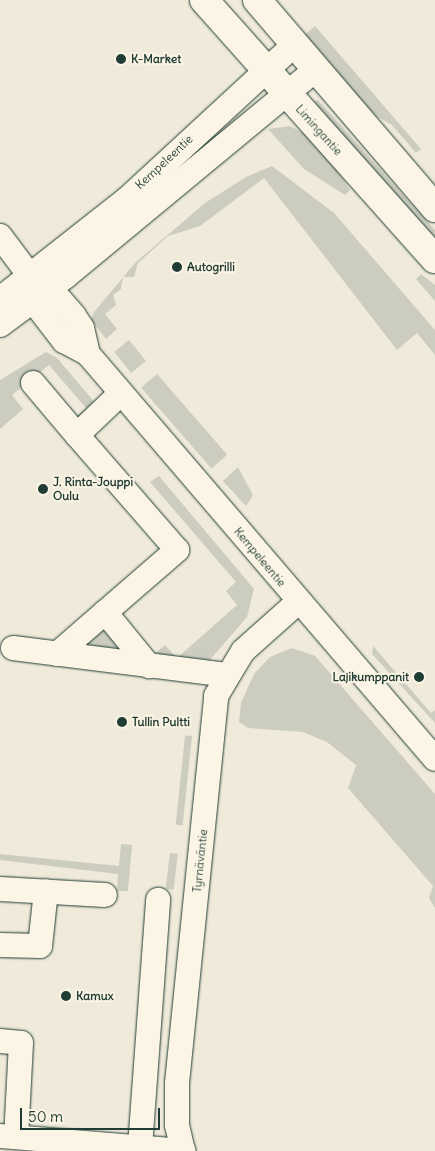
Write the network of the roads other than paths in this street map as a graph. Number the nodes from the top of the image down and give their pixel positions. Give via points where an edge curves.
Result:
1 (204, 0) edge
2 (257, 0) edge
3 (295, 44) junction
4 (316, 69) junction
5 (266, 70) junction
6 (287, 94) junction
7 (435, 208) edge
8 (0, 236) edge
9 (435, 259) edge
10 (30, 276) junction
11 (42, 295) junction
12 (0, 299) edge
13 (0, 324) edge
14 (33, 383) dead end
15 (119, 395) junction
16 (77, 435) junction
17 (298, 602) junction
18 (105, 612) junction
19 (13, 648) dead end
20 (57, 654) junction
21 (149, 666) junction
22 (226, 675) junction
23 (435, 759) edge
24 (0, 889) edge
25 (46, 891) junction
26 (105, 895) dead end
27 (158, 900) dead end
28 (0, 944) edge
29 (0, 1041) edge
30 (9, 1091) edge
31 (8, 1137) edge
32 (140, 1147) junction
33 (183, 1151) edge

1 - 5 main road, Limingantie
2 - 3 main road
3 - 4 main road
3 - 5 street, Kempeleentie
4 - 6 street, Kempeleentie
4 - 7 main road
5 - 6 main road, Limingantie
5 - 10 street, Kempeleentie via 126,200
6 - 9 main road, Limingantie
6 - 11 street, Kempeleentie
8 - 10 street
10 - 11 street, Kempeleentie
10 - 12 street
11 - 13 street
11 - 15 street, Kempeleentie via 64,341 88,354
14 - 16 street
15 - 16 street
15 - 17 street, Kempeleentie
16 - 18 street via 177,550
17 - 22 street, Tyrnäväntie via 243,651
17 - 23 street, Kempeleentie
18 - 20 street
18 - 21 street
19 - 20 street
20 - 21 street
21 - 22 street
22 - 33 street, Tyrnäväntie via 216,696 177,1083 177,1125
24 - 25 street
25 - 26 street
25 - 28 street via 40,946
27 - 32 street
29 - 30 street via 21,1043
30 - 31 street
31 - 32 street
32 - 33 street

